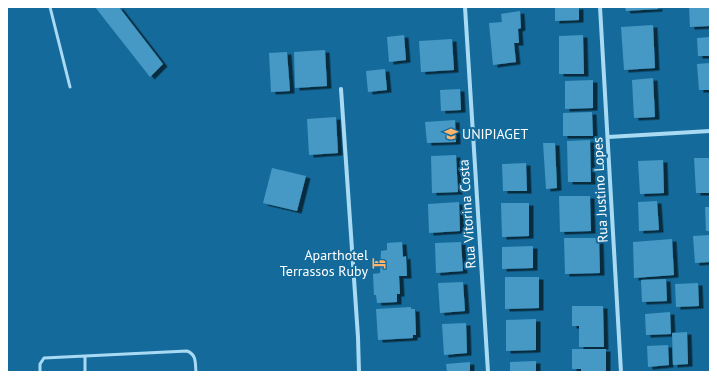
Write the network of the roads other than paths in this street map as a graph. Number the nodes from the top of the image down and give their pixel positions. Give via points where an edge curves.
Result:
1 (50, 7) edge
2 (465, 7) edge
3 (600, 7) edge
4 (70, 87) dead end
5 (341, 89) dead end
6 (710, 131) edge
7 (608, 137) junction
8 (85, 356) junction
9 (40, 372) edge
10 (85, 372) edge
11 (196, 372) edge
12 (359, 372) edge
13 (488, 372) edge
14 (622, 372) edge

1 - 4 lane
2 - 13 street, Rua Vitorina Costa
3 - 7 street, Rua Justino Lopes
5 - 12 street
6 - 7 street
7 - 14 street, Rua Justino Lopes
8 - 9 lane via 44,358 40,364
8 - 10 lane
8 - 11 lane via 187,351 195,357

